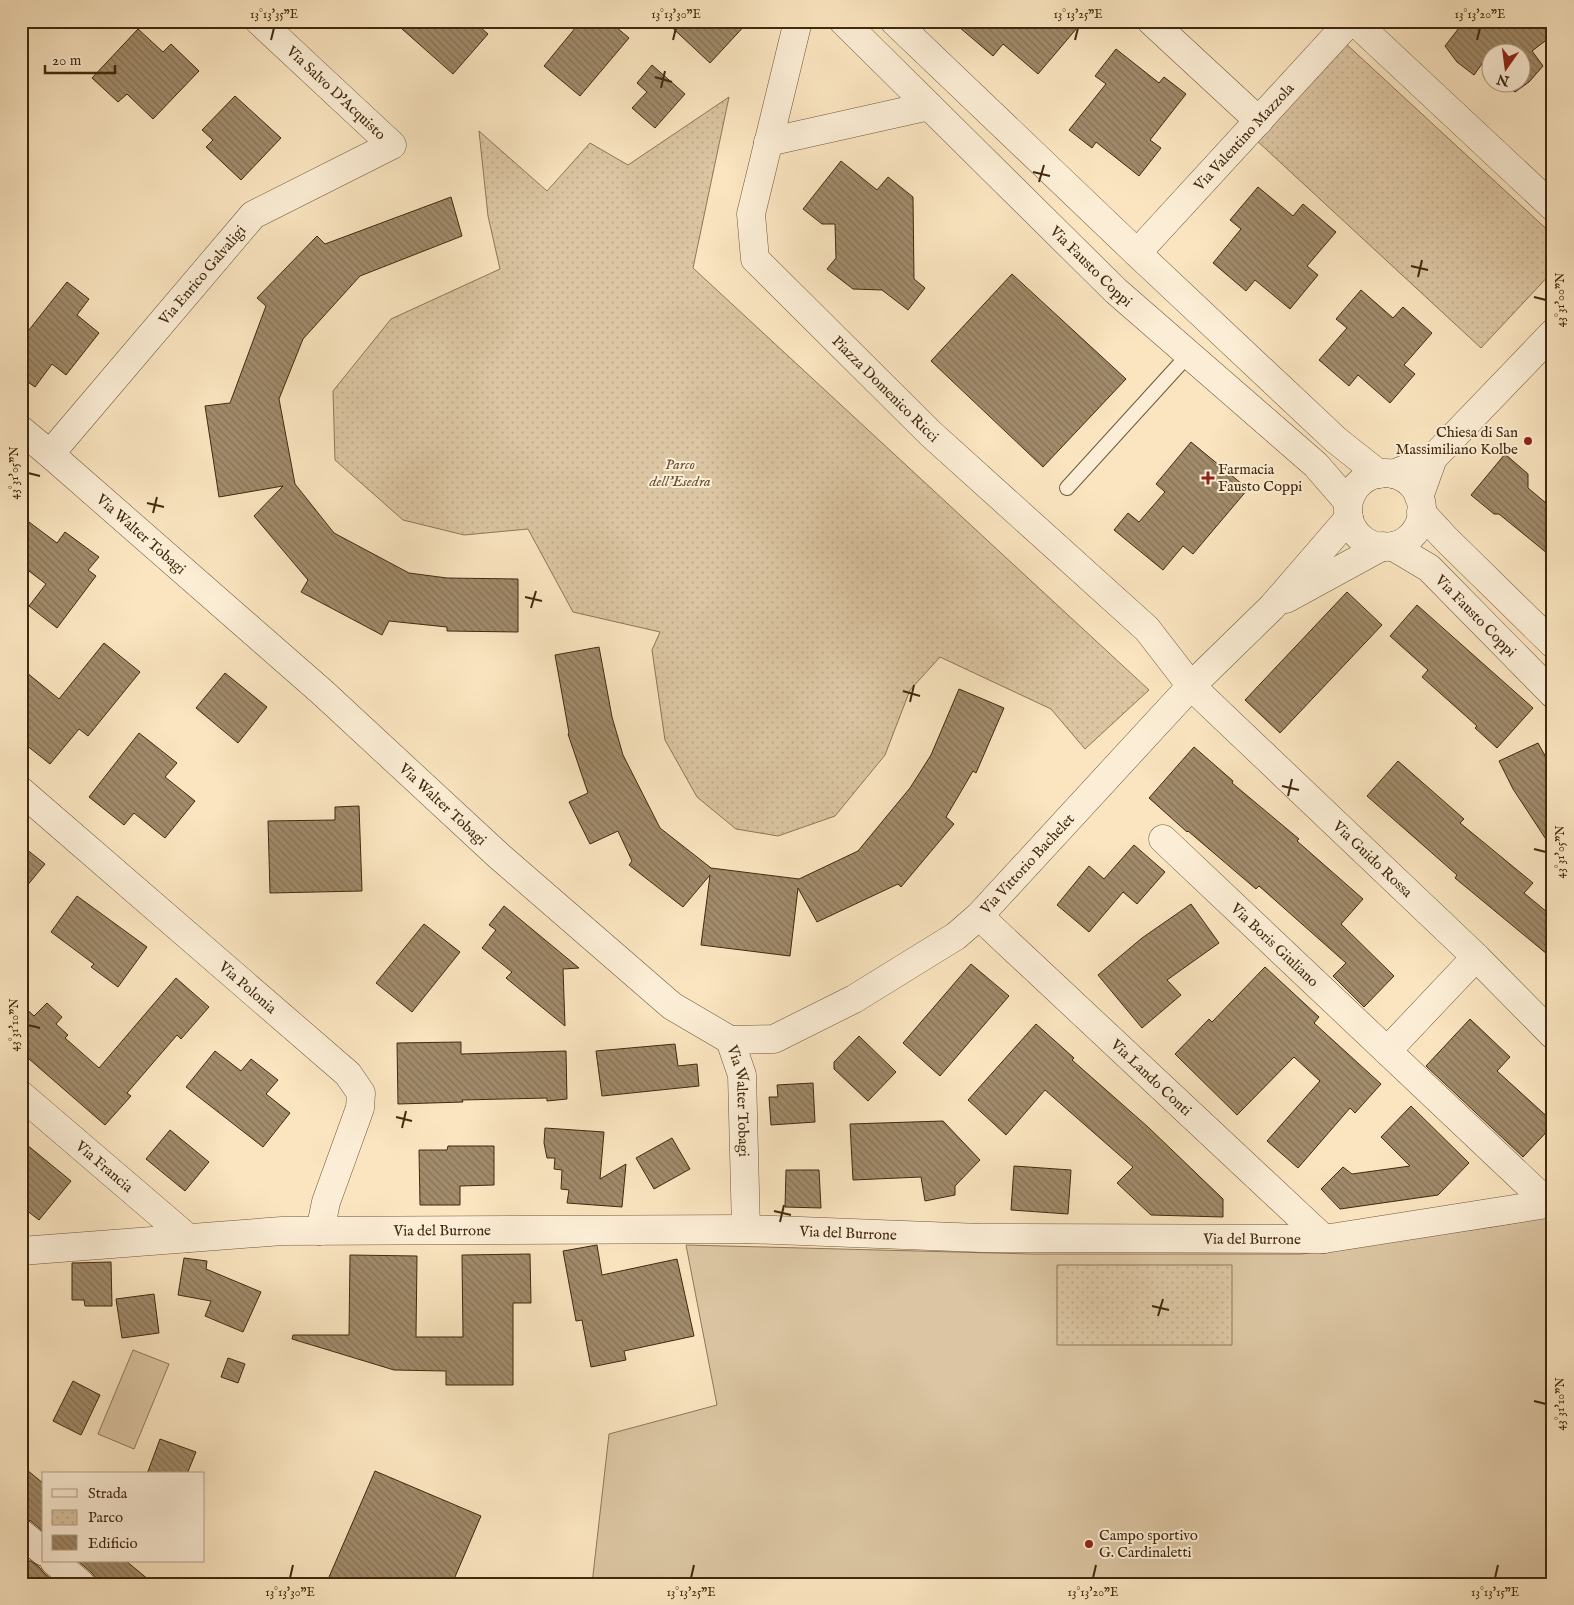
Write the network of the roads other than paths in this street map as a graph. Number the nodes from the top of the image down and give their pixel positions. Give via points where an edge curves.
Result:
1 (259, 21) edge
2 (798, 21) edge
3 (843, 21) edge
4 (894, 21) edge
5 (1151, 21) edge
6 (1350, 21) edge
7 (1354, 21) edge
8 (929, 106) junction
9 (1260, 121) junction
10 (768, 142) junction
11 (392, 145) joint
12 (1553, 207) edge
13 (1137, 253) junction
14 (1553, 333) edge
15 (1189, 354) junction
16 (21, 430) edge
17 (50, 454) junction
18 (1433, 458) junction
19 (1386, 474) junction
20 (1067, 488) dead end
21 (1420, 504) junction
22 (1349, 510) junction
23 (1388, 546) junction
24 (1272, 607) junction
25 (1553, 644) edge
26 (1191, 686) junction
27 (1553, 694) edge
28 (21, 791) edge
29 (1163, 839) dead end
30 (979, 916) junction
31 (1476, 957) junction
32 (1553, 1035) edge
33 (730, 1040) junction
34 (1388, 1051) junction
35 (21, 1095) edge
36 (1551, 1203) edge
37 (746, 1229) junction
38 (320, 1232) junction
39 (188, 1238) junction
40 (1324, 1239) junction
41 (21, 1251) edge
42 (21, 1533) edge
43 (42, 1550) edge
44 (55, 1562) edge
45 (81, 1584) edge

1 - 11 street, Via Salvo D'Acquisto
2 - 10 street, Piazza Domenico Ricci
3 - 8 street, Via Fausto Coppi
4 - 13 street
5 - 9 street
6 - 9 street, Via Valentino Mazzola
7 - 12 street
8 - 10 street
8 - 15 street, Via Fausto Coppi via 1116,291
9 - 13 street, Via Valentino Mazzola
10 - 26 street, Piazza Domenico Ricci via 751,214 755,259 932,434 1147,629
11 - 17 street, Via Enrico Galvaligi via 253,215
13 - 19 street via 1336,440
14 - 18 street
15 - 20 lane
15 - 22 street, Via Fausto Coppi via 1316,465
16 - 17 street, Via Walter Tobagi
17 - 33 street, Via Walter Tobagi via 322,692 498,856 672,1006
18 - 19 street
18 - 21 street
19 - 21 street via 1404,479 1413,486
19 - 22 street via 1368,477 1359,483 1352,492
21 - 23 street via 1419,524 1413,534
21 - 25 street via 1446,539
22 - 23 street, Via Fausto Coppi via 1353,529 1361,538 1371,544
22 - 24 street, Via Vittorio Bachelet
23 - 24 street, Via Vittorio Bachelet
23 - 27 street, Via Fausto Coppi via 1429,568
24 - 26 street, Via Vittorio Bachelet
26 - 30 street, Via Vittorio Bachelet
26 - 31 street, Via Guido Rossa
28 - 38 street, Via Polonia via 348,1074 361,1093 360,1108 326,1202
29 - 34 street, Via Boris Giuliano
30 - 33 street, Via Vittorio Bachelet via 956,936 854,999 774,1039
30 - 40 street, Via Lando Conti
31 - 32 street, Via Guido Rossa
31 - 34 street
33 - 37 street, Via Walter Tobagi via 742,1075
34 - 36 street, Via Boris Giuliano
35 - 39 street, Via Francia
36 - 40 street, Via del Burrone
37 - 38 street, Via del Burrone
37 - 40 street, Via del Burrone via 981,1238
38 - 39 street, Via del Burrone via 282,1231
39 - 41 street, Via del Burrone
42 - 43 street
44 - 45 street

